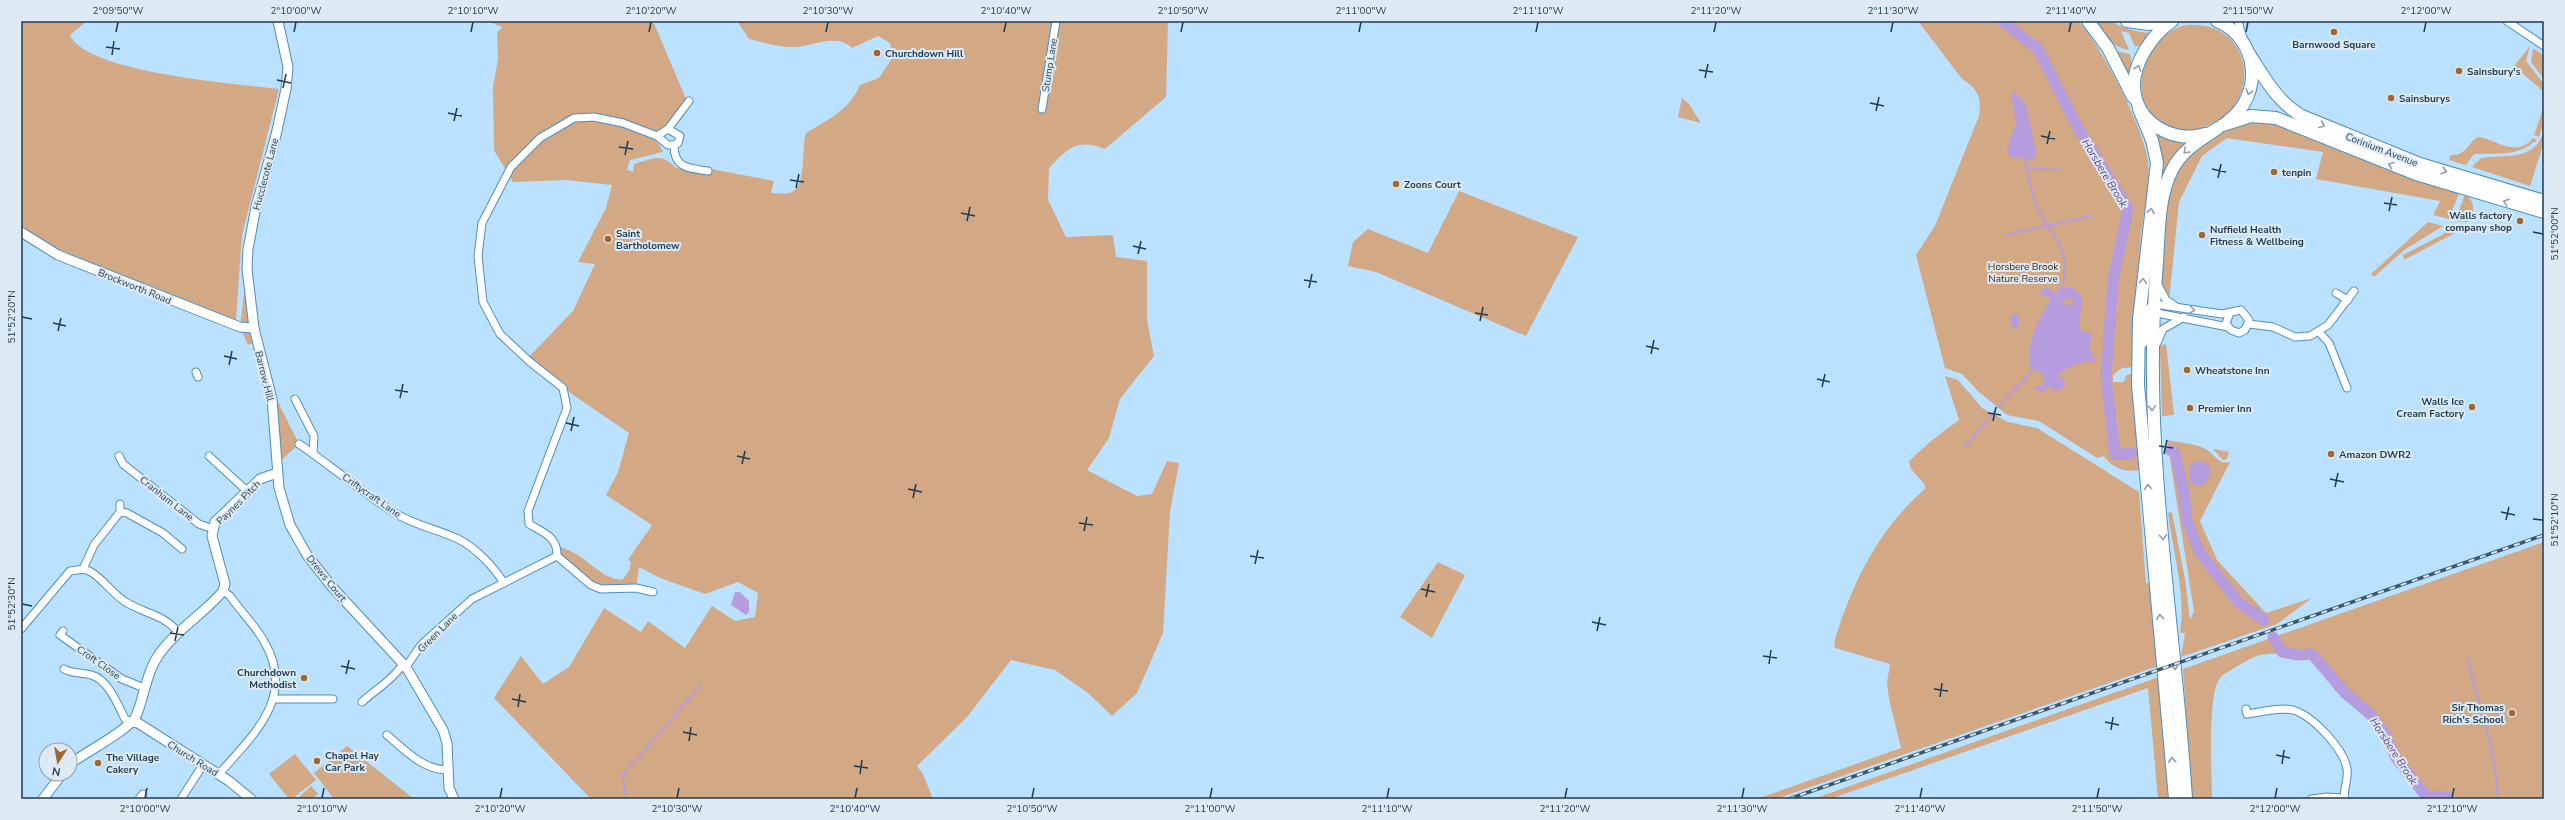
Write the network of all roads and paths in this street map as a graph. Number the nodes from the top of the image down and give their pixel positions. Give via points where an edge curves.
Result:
1 (278, 21) edge
2 (1056, 21) edge
3 (2088, 21) edge
4 (2127, 21) edge
5 (2169, 21) edge
6 (2172, 21) edge
7 (2217, 21) edge
8 (2238, 21) edge
9 (2507, 21) edge
10 (2244, 41) junction
11 (2544, 46) edge
12 (2249, 54) junction
13 (689, 101) dead end
14 (2139, 107) junction
15 (1042, 109) dead end
16 (2220, 127) junction
17 (668, 129) junction
18 (657, 136) junction
19 (674, 145) junction
20 (708, 171) dead end
21 (2544, 201) edge
22 (2544, 212) edge
23 (21, 232) edge
24 (2156, 278) junction
25 (2354, 291) dead end
26 (2336, 293) dead end
27 (2348, 300) junction
28 (2149, 306) junction
29 (2178, 308) junction
30 (2230, 313) junction
31 (2184, 318) junction
32 (2249, 324) junction
33 (2228, 327) junction
34 (254, 328) junction
35 (2319, 332) junction
36 (2152, 383) junction
37 (2347, 388) dead end
38 (295, 399) dead end
39 (299, 444) dead end
40 (313, 453) junction
41 (119, 456) dead end
42 (209, 456) dead end
43 (277, 473) junction
44 (247, 491) junction
45 (120, 504) dead end
46 (120, 512) junction
47 (213, 529) junction
48 (183, 540) dead end
49 (557, 556) junction
50 (82, 569) junction
51 (504, 583) junction
52 (223, 591) junction
53 (653, 592) dead end
54 (21, 629) edge
55 (178, 631) junction
56 (62, 632) dead end
57 (406, 667) junction
58 (67, 673) dead end
59 (144, 688) junction
60 (274, 699) junction
61 (333, 699) dead end
62 (362, 702) dead end
63 (2247, 714) dead end
64 (131, 722) junction
65 (387, 735) dead end
66 (78, 758) edge
67 (203, 765) junction
68 (446, 770) junction
69 (219, 774) junction
70 (56, 782) edge
71 (43, 799) edge
72 (180, 799) edge
73 (251, 799) edge
74 (454, 799) edge
75 (2175, 799) edge
76 (2186, 799) edge
77 (2311, 799) edge
78 (2344, 799) edge

1 - 34 street, Hucclecote Lane via 288,67 280,116 256,207 248,249 247,269
2 - 15 street, Stump Lane
3 - 14 highway via 2108,48
4 - 5 highway via 2149,24
14 -> 6 highway via 2134,85 2137,68 2144,52 2159,31
7 - 10 highway via 2237,33
8 - 10 street
9 - 11 street
10 - 12 highway
12 -> 16 highway via 2252,75 2247,97 2237,113
12 -> 21 highway, Corinium Avenue via 2274,92 2288,107 2302,116 2420,164
13 - 17 street
14 - 16 highway, Corinium Avenue via 2156,127 2176,136 2199,135
28 -> 14 highway via 2157,163 2155,149
22 -> 16 highway, Corinium Avenue via 2423,176 2276,118 2251,116
16 -> 24 highway via 2185,152 2169,178 2162,207
17 - 18 street
17 - 19 street via 680,136 678,144
18 - 19 street via 668,145
18 - 49 street via 594,117 574,118 540,138 511,167 482,223 478,256 483,302 500,334 563,388 567,408 528,511 529,524 554,539
19 - 20 street via 674,156 682,167
23 - 34 street, Brockworth Road via 58,254 240,327
24 - 28 highway
24 - 29 street via 2166,300
25 - 27 street
26 - 27 street
27 - 35 street
28 - 29 street
28 - 31 street
28 - 36 highway
75 -> 28 highway via 2138,376
29 -> 30 street
30 - 32 street via 2237,310 2244,312
30 - 33 street via 2226,319
31 - 33 street
31 - 36 street via 2167,326 2159,335
32 - 33 street via 2239,333
32 - 35 street via 2274,327 2300,337
34 - 43 street, Barrow Hill via 272,398
35 - 37 street via 2329,344
36 -> 76 highway
38 - 40 street via 314,436
39 - 40 street, Criftycraft Lane
40 - 51 street, Criftycraft Lane via 394,513 468,545 496,570
41 - 47 street, Cranham Lane via 123,464 199,524
42 - 44 street
43 - 44 street, Paynes Pitch via 260,479
43 - 57 street, Drews Court via 286,513 307,555 333,588
44 - 47 street, Paynes Pitch via 215,522
45 - 46 street
46 - 48 street via 127,513 163,533 180,548
46 - 50 street via 94,545
47 - 52 street, Paynes Pitch via 212,536 225,584
49 - 51 street, Green Lane
49 - 53 street via 591,585 601,588 636,588
50 - 54 street via 70,571
50 - 55 street via 91,572 125,601 152,612 171,623
51 - 57 street, Green Lane via 472,600 452,616 422,645
52 - 55 street
52 - 60 street via 230,596 265,642 274,665
55 - 59 street via 159,654
56 - 59 street, Croft Close via 60,635 116,674
57 - 62 street, Green Lane via 400,668 390,681 377,688
57 - 68 street via 443,730 447,743
58 - 64 street via 91,675 100,679 125,719
59 - 64 street via 136,716
60 - 61 street
60 - 69 street via 265,721
63 - 78 street via 2293,710 2309,718 2344,757 2348,770
64 - 66 street
64 - 67 street, Church Road via 138,723
65 - 68 street via 432,770
67 - 69 street, Church Road
67 - 72 street
68 - 74 street
69 - 73 street, Church Road
70 - 71 street
77 - 78 street

